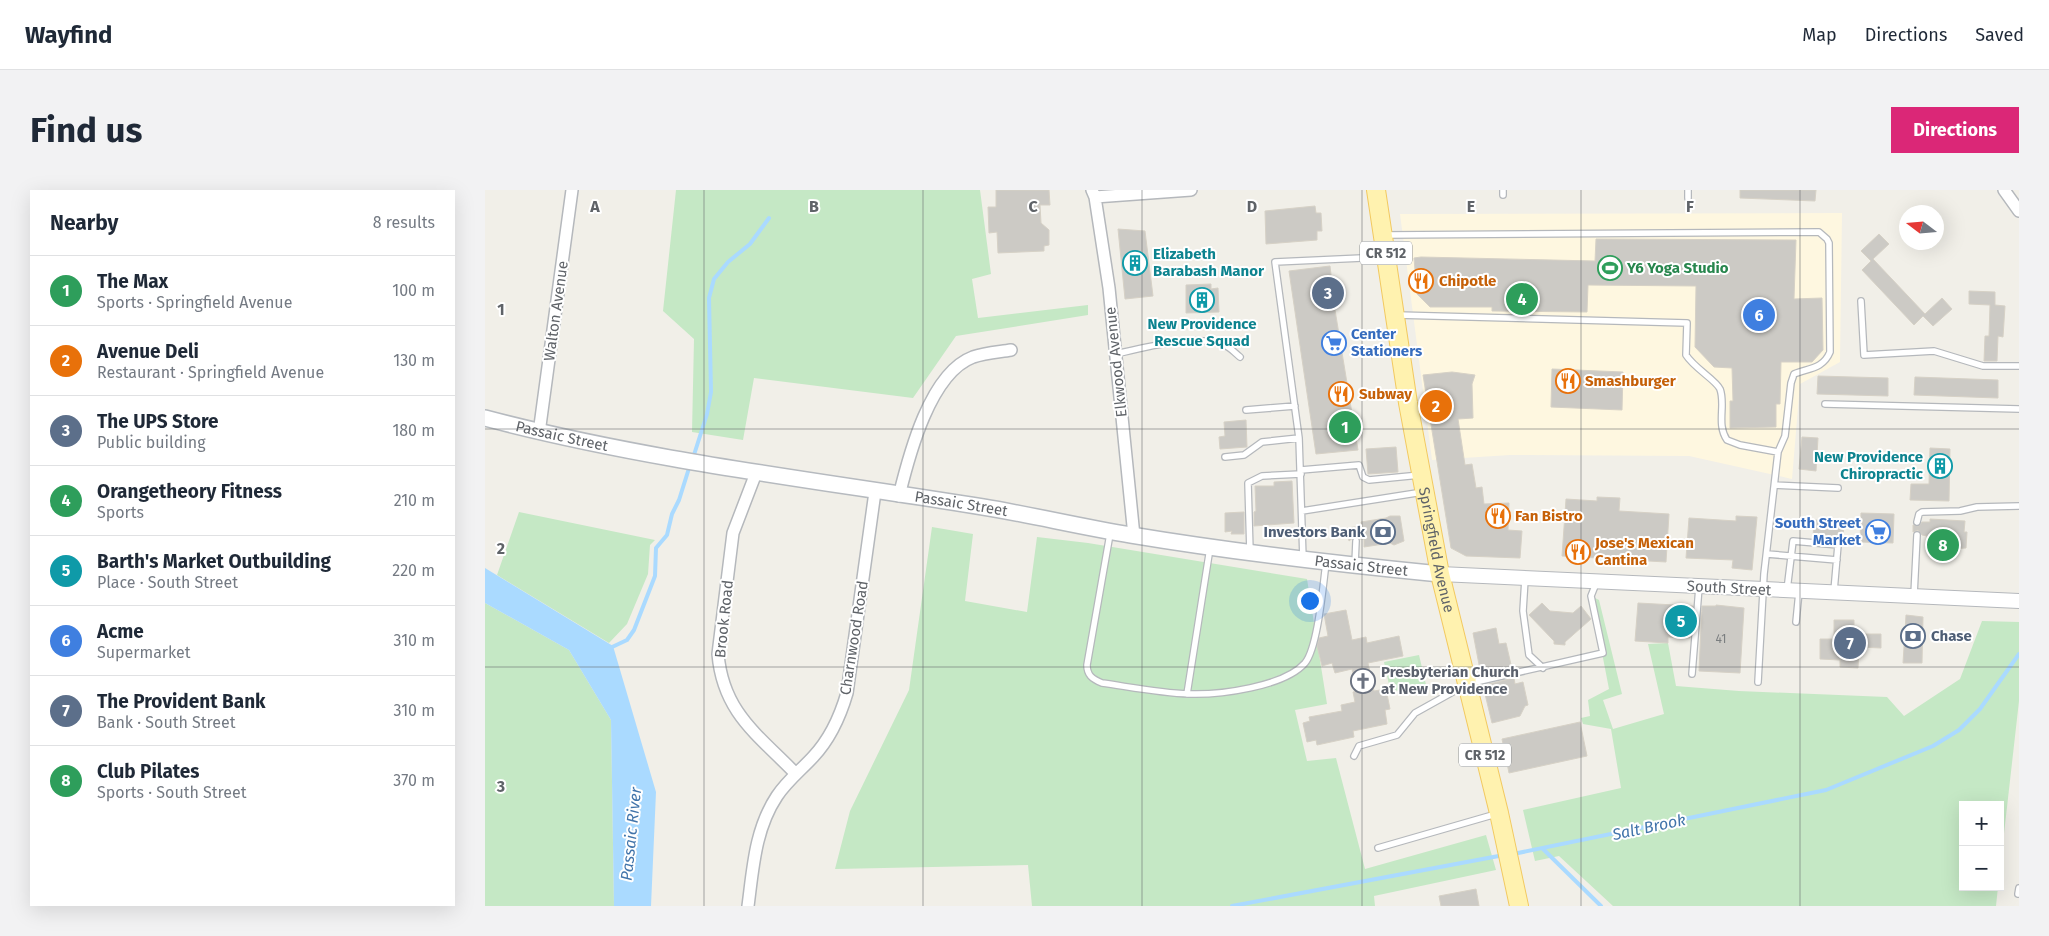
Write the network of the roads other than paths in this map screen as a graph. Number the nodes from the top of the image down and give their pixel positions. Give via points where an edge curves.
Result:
1 (573, 190) edge
2 (1191, 190) edge
3 (1376, 190) edge
4 (1688, 190) edge
5 (2004, 190) edge
6 (1094, 193) edge
7 (1688, 198) dead end
8 (2019, 210) edge
9 (1383, 235) junction
10 (1386, 257) junction
11 (1861, 301) dead end
12 (1395, 315) junction
13 (1011, 350) dead end
14 (1115, 354) junction
15 (1240, 357) dead end
16 (2019, 366) edge
17 (1825, 404) dead end
18 (1295, 406) junction
19 (2019, 409) edge
20 (1246, 410) dead end
21 (485, 418) edge
22 (539, 433) junction
23 (1299, 438) junction
24 (1778, 452) junction
25 (1225, 457) dead end
26 (1301, 472) junction
27 (756, 473) junction
28 (1422, 483) junction
29 (1775, 485) junction
30 (1838, 488) dead end
31 (875, 492) junction
32 (899, 496) junction
33 (2019, 506) edge
34 (1301, 510) junction
35 (1917, 522) dead end
36 (1110, 532) junction
37 (1917, 535) dead end
38 (1134, 536) junction
39 (1356, 541) dead end
40 (1210, 546) junction
41 (1250, 552) junction
42 (1767, 554) junction
43 (1791, 557) junction
44 (1303, 560) junction
45 (1837, 560) junction
46 (1326, 563) junction
47 (1355, 566) junction
48 (1440, 574) junction
49 (1525, 578) junction
50 (1597, 581) junction
51 (1699, 587) junction
52 (1764, 590) junction
53 (1793, 591) junction
54 (1834, 594) junction
55 (1914, 598) junction
56 (2019, 601) edge
57 (1796, 622) dead end
58 (1543, 668) junction
59 (1692, 674) dead end
60 (1759, 682) dead end
61 (1467, 684) junction
62 (1187, 694) junction
63 (1354, 756) dead end
64 (795, 773) junction
65 (1499, 813) junction
66 (1378, 848) dead end
67 (2019, 888) edge
68 (2018, 894) edge
69 (748, 906) edge
70 (1519, 906) edge

1 - 22 street, Walton Avenue
2 - 6 street
3 - 9 main road, Springfield Avenue / CR 512
4 - 7 lane
5 - 8 street
6 - 14 street, Elkwood Avenue via 1109,288
9 - 10 main road, Springfield Avenue / CR 512
9 - 24 lane via 1815,231 1824,235 1829,244 1830,352 1822,365 1795,374 1791,383 1785,436
10 - 12 main road, Springfield Avenue / CR 512
10 - 18 lane via 1275,262
11 - 16 lane via 1864,355 1934,351 1983,366
12 - 24 lane via 1687,323 1686,355 1718,386 1722,428 1727,440
12 - 28 main road, Springfield Avenue / CR 512
13 - 32 street via 973,357 944,381 922,422
14 - 15 lane via 1168,344 1207,342 1225,346
14 - 38 street, Elkwood Avenue
17 - 19 lane
18 - 20 lane
18 - 23 lane
21 - 22 main road, Passaic Street
22 - 27 main road, Passaic Street
23 - 25 lane via 1262,442 1244,455
23 - 26 lane
24 - 29 lane
26 - 28 lane via 1359,465 1363,476 1369,480
26 - 34 lane
26 - 41 lane via 1262,476 1248,483
27 - 31 main road, Passaic Street
27 - 64 street, Brook Road via 733,534 719,644 720,673 725,692 735,709
28 - 34 lane
28 - 48 main road, Springfield Avenue / CR 512
29 - 30 lane
29 - 42 lane
31 - 32 main road, Passaic Street
31 - 64 street, Charnwood Road via 847,693 823,745
32 - 36 main road, Passaic Street via 983,507
33 - 35 lane via 1922,512
34 - 44 lane
36 - 38 main road, Passaic Street
36 - 62 lane via 1087,671 1102,683
37 - 55 lane
38 - 40 main road, Passaic Street
39 - 47 lane
40 - 41 main road, Passaic Street
40 - 62 lane
41 - 44 main road, Passaic Street
42 - 43 lane
42 - 52 lane
43 - 45 lane
43 - 45 lane via 1793,541 1838,545
43 - 53 lane
44 - 46 main road, Passaic Street
45 - 54 lane
46 - 47 main road, Passaic Street
46 - 62 lane via 1313,645 1305,662 1262,686
47 - 48 main road, Passaic Street
48 - 49 street, South Street
48 - 61 main road, Springfield Avenue / CR 512
49 - 50 street, South Street
49 - 58 lane via 1523,611 1529,655
50 - 51 street, South Street
50 - 58 lane via 1591,596 1603,653
51 - 52 street, South Street
51 - 59 lane
52 - 53 street, South Street
52 - 60 lane
53 - 54 street, South Street
53 - 57 lane
54 - 55 street, South Street
55 - 56 street, South Street
58 - 61 lane
61 - 63 lane via 1415,714 1397,735 1359,746
61 - 65 main road, Springfield Avenue / CR 512
64 - 69 street, Charnwood Road via 776,798 762,825
65 - 66 lane
65 - 70 main road, Springfield Avenue / CR 512
67 - 68 lane

